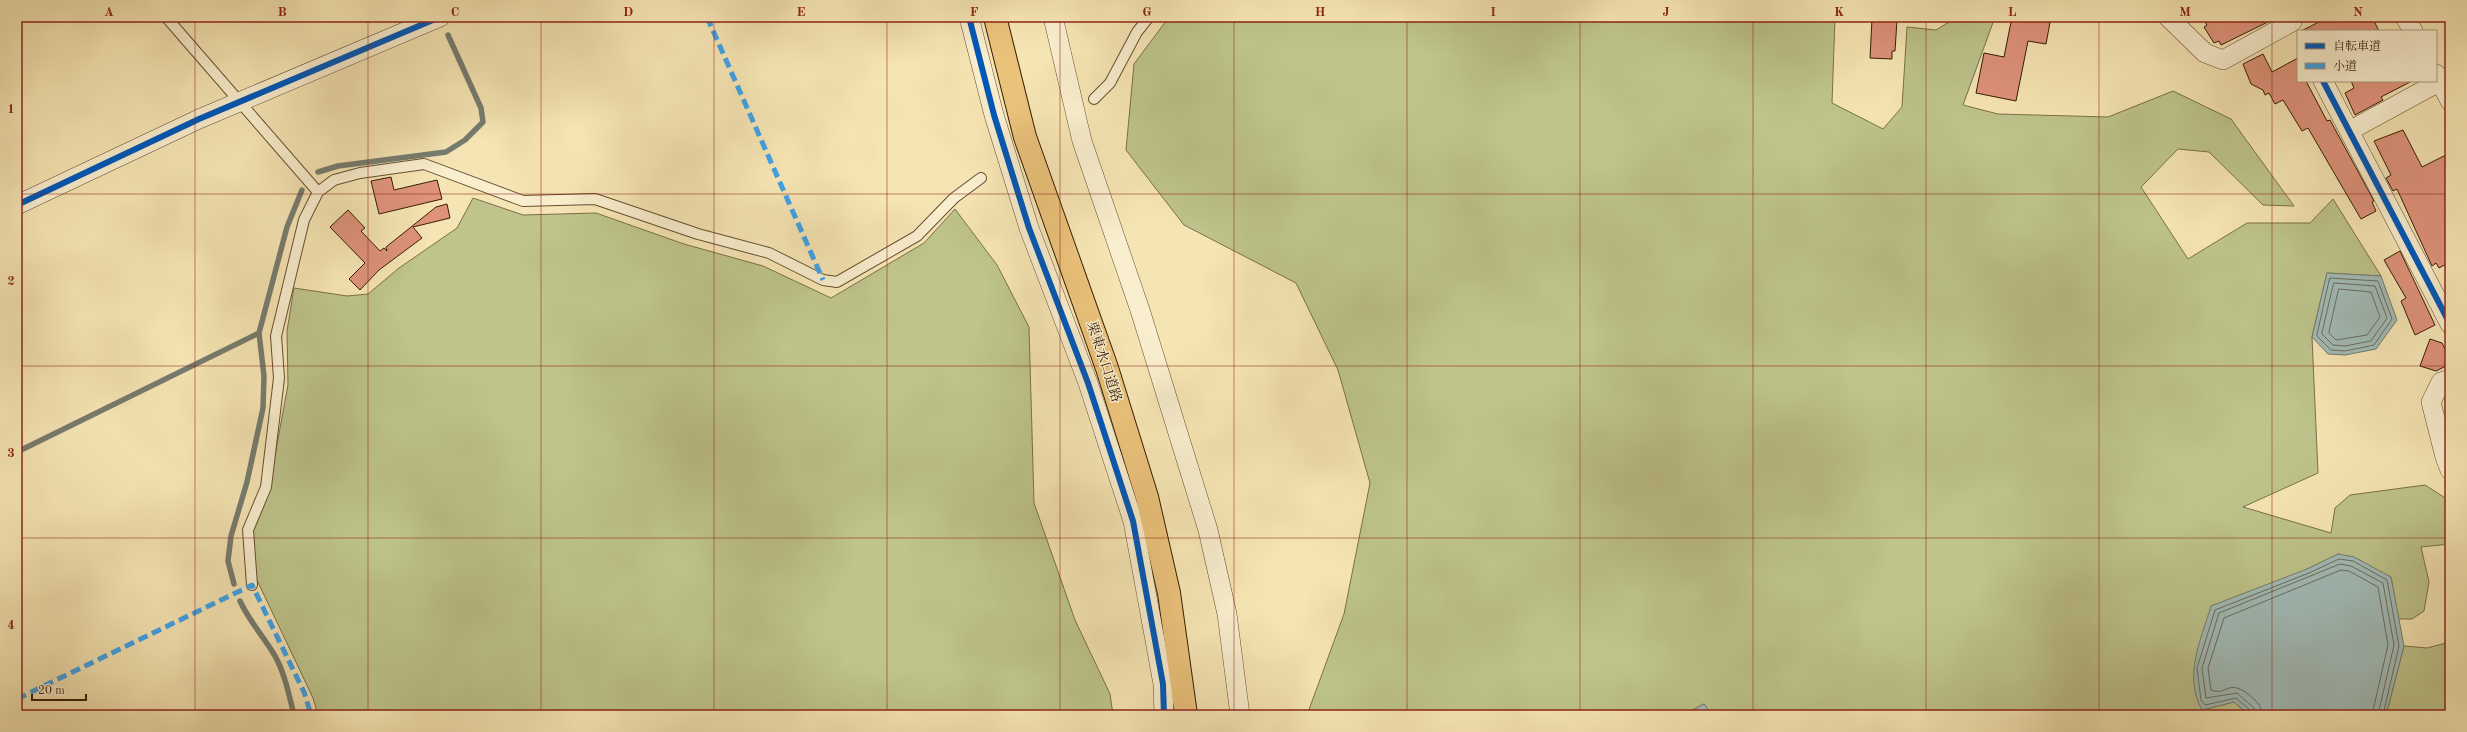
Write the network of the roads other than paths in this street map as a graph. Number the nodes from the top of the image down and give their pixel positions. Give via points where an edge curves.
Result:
1 (166, 17) edge
2 (440, 17) edge
3 (969, 17) edge
4 (995, 17) edge
5 (1052, 17) edge
6 (1149, 17) edge
7 (2168, 17) edge
8 (2405, 17) edge
9 (2293, 24) edge
10 (2412, 30) edge
11 (2442, 77) edge
12 (2324, 82) edge
13 (2433, 82) edge
14 (1094, 99) dead end
15 (2450, 101) edge
16 (238, 102) junction
17 (2349, 131) junction
18 (981, 178) dead end
19 (318, 192) junction
20 (17, 205) edge
21 (2450, 324) edge
22 (2450, 379) edge
23 (2450, 470) edge
24 (252, 585) dead end
25 (1164, 715) edge
26 (1186, 715) edge
27 (1240, 715) edge

1 - 16 lane via 226,84
2 - 16 street
3 - 25 street via 994,115 1029,228 1088,383 1133,521 1163,684
4 - 26 highway, 栗東水口道路 via 1025,137 1107,368 1147,497 1169,594
5 - 27 street via 1082,141 1140,310 1208,530 1227,614
6 - 14 lane via 1137,32 1110,83
7 - 9 street via 2205,53 2223,60
8 - 10 street
11 - 15 street
12 - 17 street
13 - 17 street
16 - 19 lane
16 - 20 street
17 - 21 street
18 - 19 lane via 954,198 917,236 837,282 823,280 769,253 698,234 595,199 523,201 424,164 360,173 334,180
19 - 24 lane via 304,220 276,336 279,378 266,487 248,530
22 - 23 street via 2441,382 2431,402 2444,457

